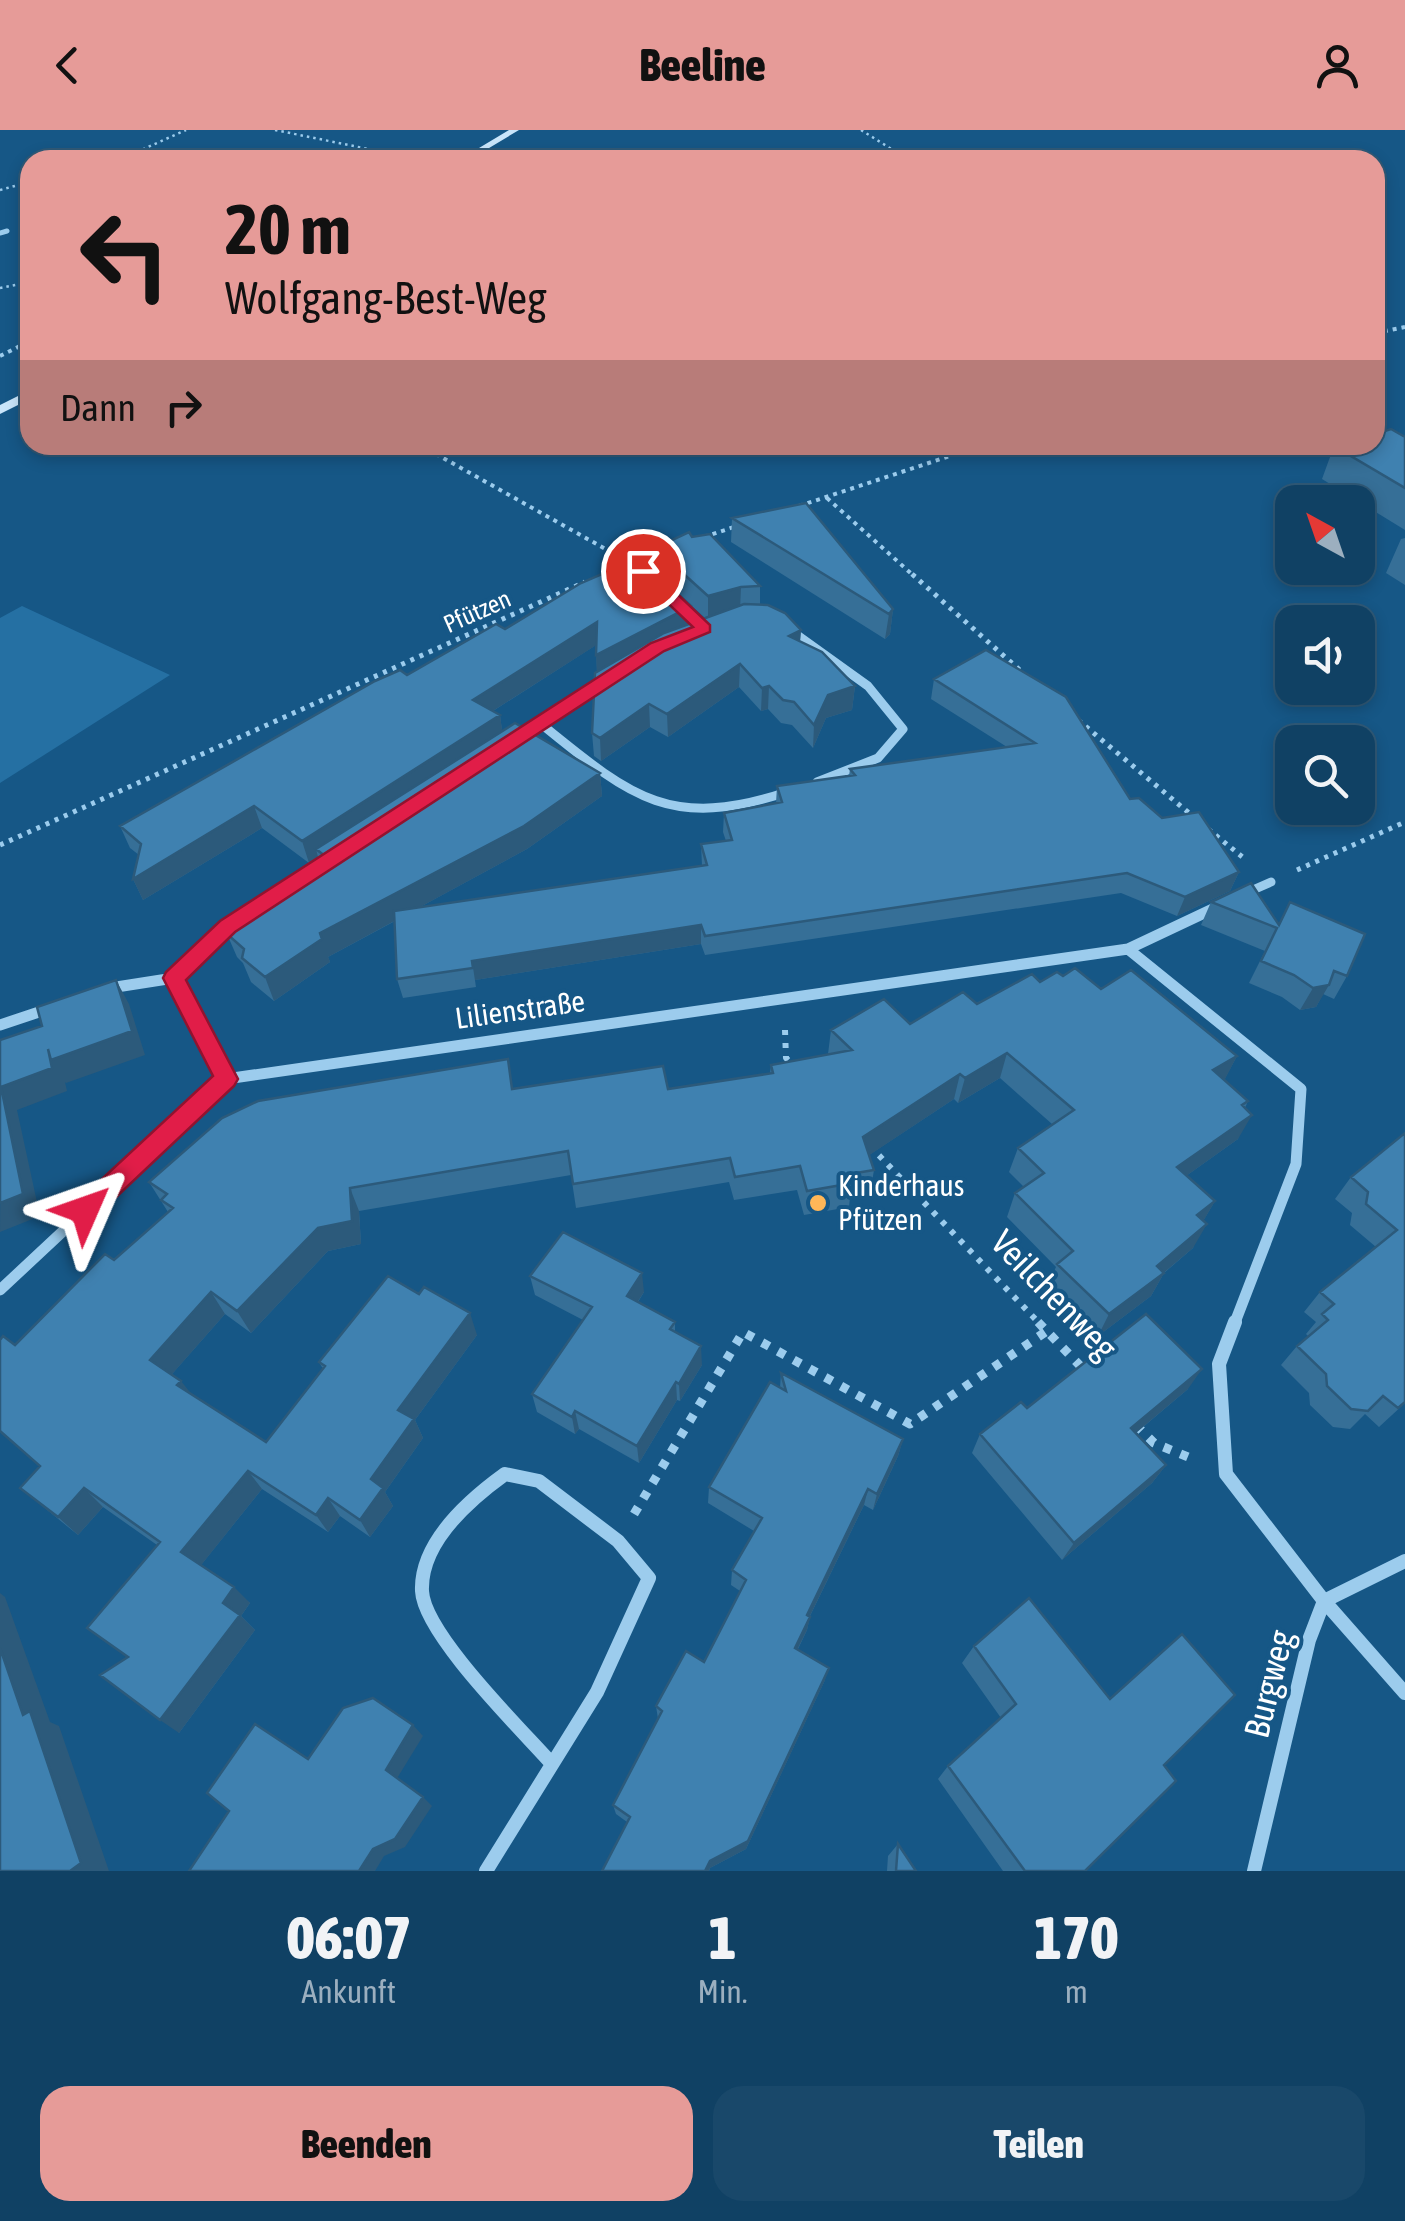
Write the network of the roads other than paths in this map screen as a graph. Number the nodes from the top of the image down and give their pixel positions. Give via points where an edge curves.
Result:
1 (516, 130) edge
2 (481, 150) edge
3 (786, 628) edge
4 (607, 679) edge
5 (540, 723) junction
6 (510, 743) edge
7 (339, 854) edge
8 (1271, 882) road end
9 (1128, 949) junction
10 (174, 978) junction
11 (102, 991) edge
12 (68, 1002) edge
13 (0, 1025) edge
14 (226, 1079) junction
15 (0, 1290) edge
16 (1405, 1561) edge
17 (1324, 1602) junction
18 (1405, 1693) edge
19 (552, 1764) junction
20 (486, 1871) edge
21 (1254, 1871) edge

1 - 2 street
3 - 5 street via 894,710 904,729 880,758 745,805 699,811 642,795 596,769
4 - 5 street
5 - 6 street
7 - 10 street via 227,926
8 - 9 street, Lilienstraße
9 - 14 street, Lilienstraße
9 - 17 street via 1301,1090 1296,1164 1219,1364 1226,1474
10 - 11 street
10 - 14 street
12 - 13 street
14 - 15 street
16 - 17 street, Burgweg
17 - 18 street
17 - 21 street, Burgweg
19 - 19 street via 448,1644 422,1596 432,1550 474,1494 505,1474 539,1481 618,1541 649,1578 634,1623
19 - 20 street

